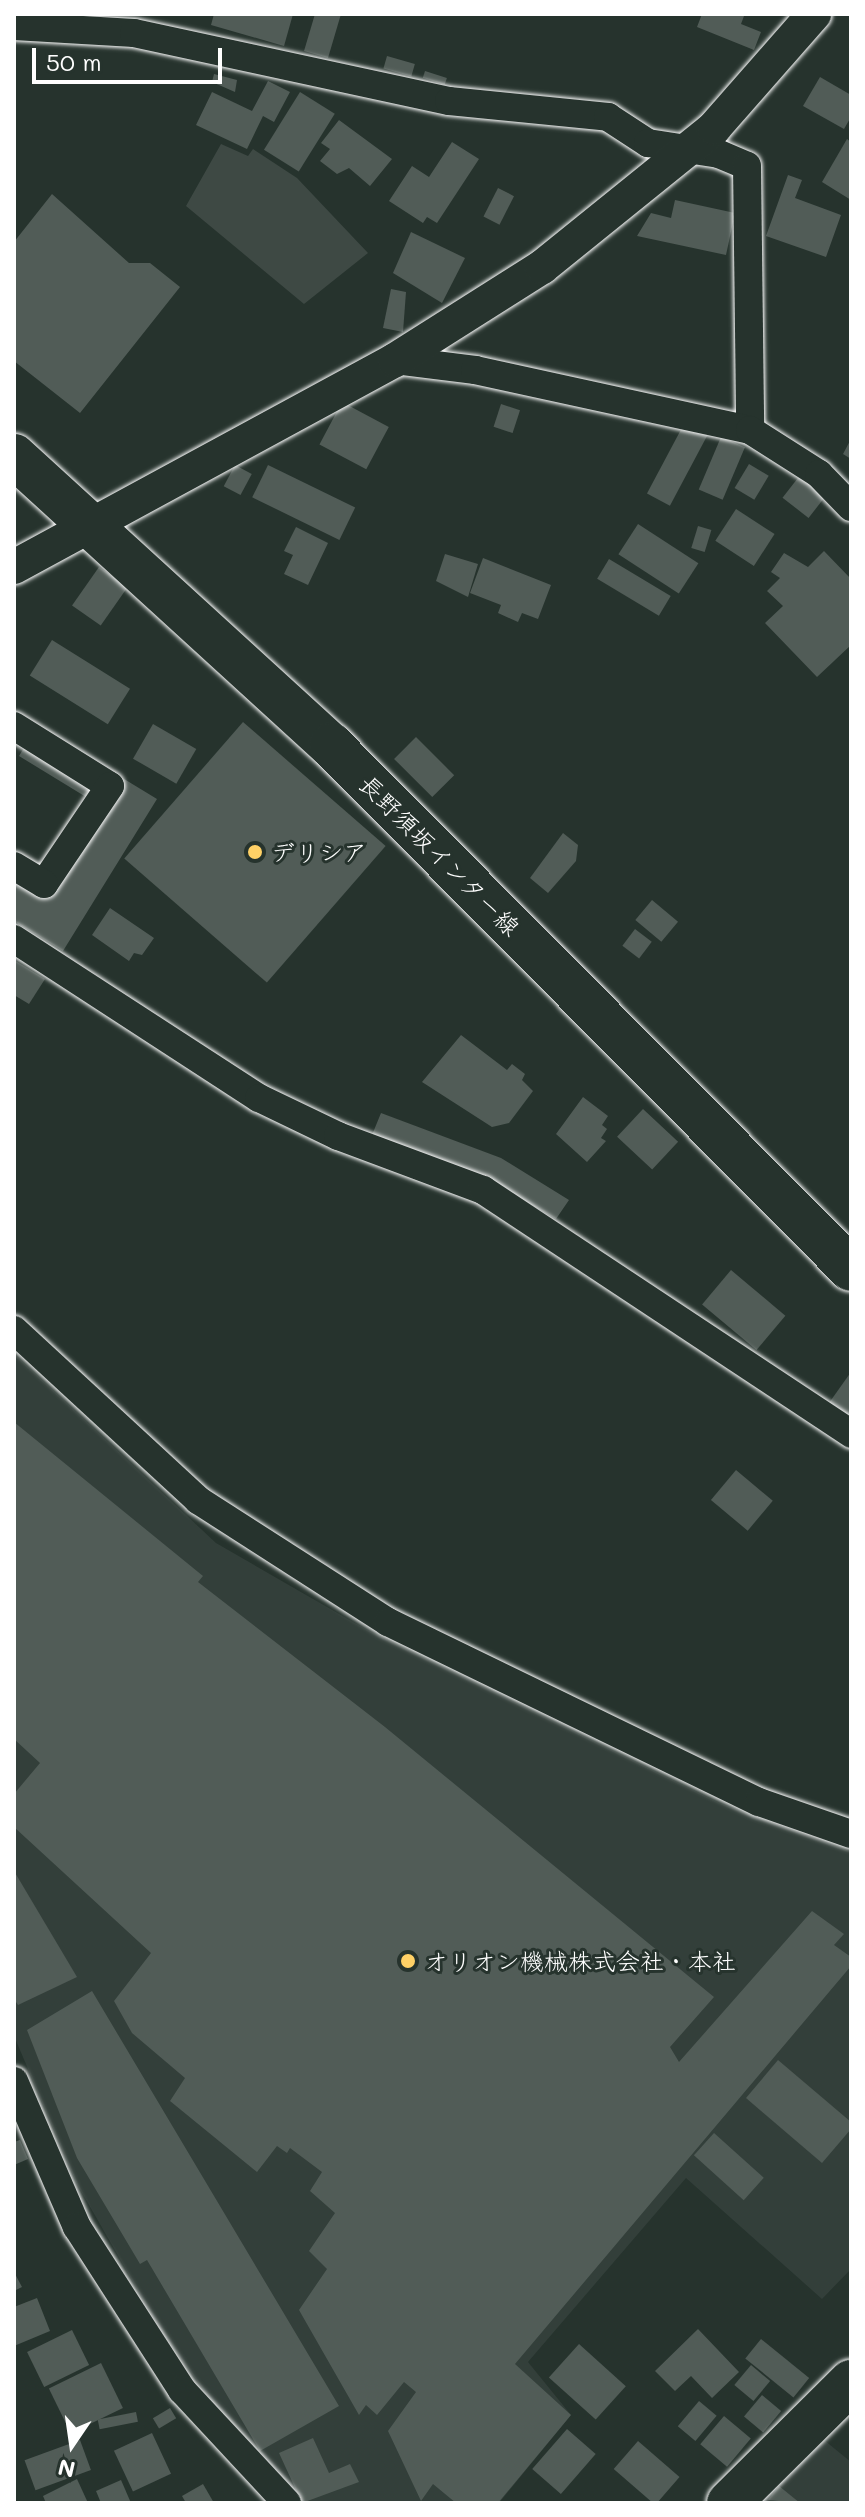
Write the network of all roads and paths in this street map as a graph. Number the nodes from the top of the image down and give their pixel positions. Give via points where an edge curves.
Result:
1 (814, 14) edge
2 (47, 21) edge
3 (136, 24) edge
4 (14, 26) edge
5 (688, 151) junction
6 (395, 360) junction
7 (750, 430) junction
8 (14, 456) edge
9 (851, 507) edge
10 (91, 526) junction
11 (14, 567) edge
12 (14, 726) edge
13 (14, 866) edge
14 (14, 939) edge
15 (851, 1269) edge
16 (14, 1330) edge
17 (851, 1434) edge
18 (851, 1834) edge
19 (14, 2081) edge
20 (851, 2382) edge
21 (287, 2503) edge
22 (729, 2503) edge

1 - 5 street
2 - 3 street
2 - 4 street
3 - 5 street via 449,101 608,117 648,143
5 - 6 street via 542,267
5 - 7 street via 719,154 747,166
6 - 7 street via 475,370
6 - 10 street
7 - 9 street via 819,474
8 - 10 main road, 長野須坂インター線
10 - 11 street
10 - 15 main road, 長野須坂インター線 via 331,745
12 - 13 street via 110,786 44,884
14 - 17 street via 259,1098 338,1136 483,1190
16 - 18 street via 198,1500 375,1614 759,1802
19 - 21 street via 77,2227 182,2390
20 - 22 main road

